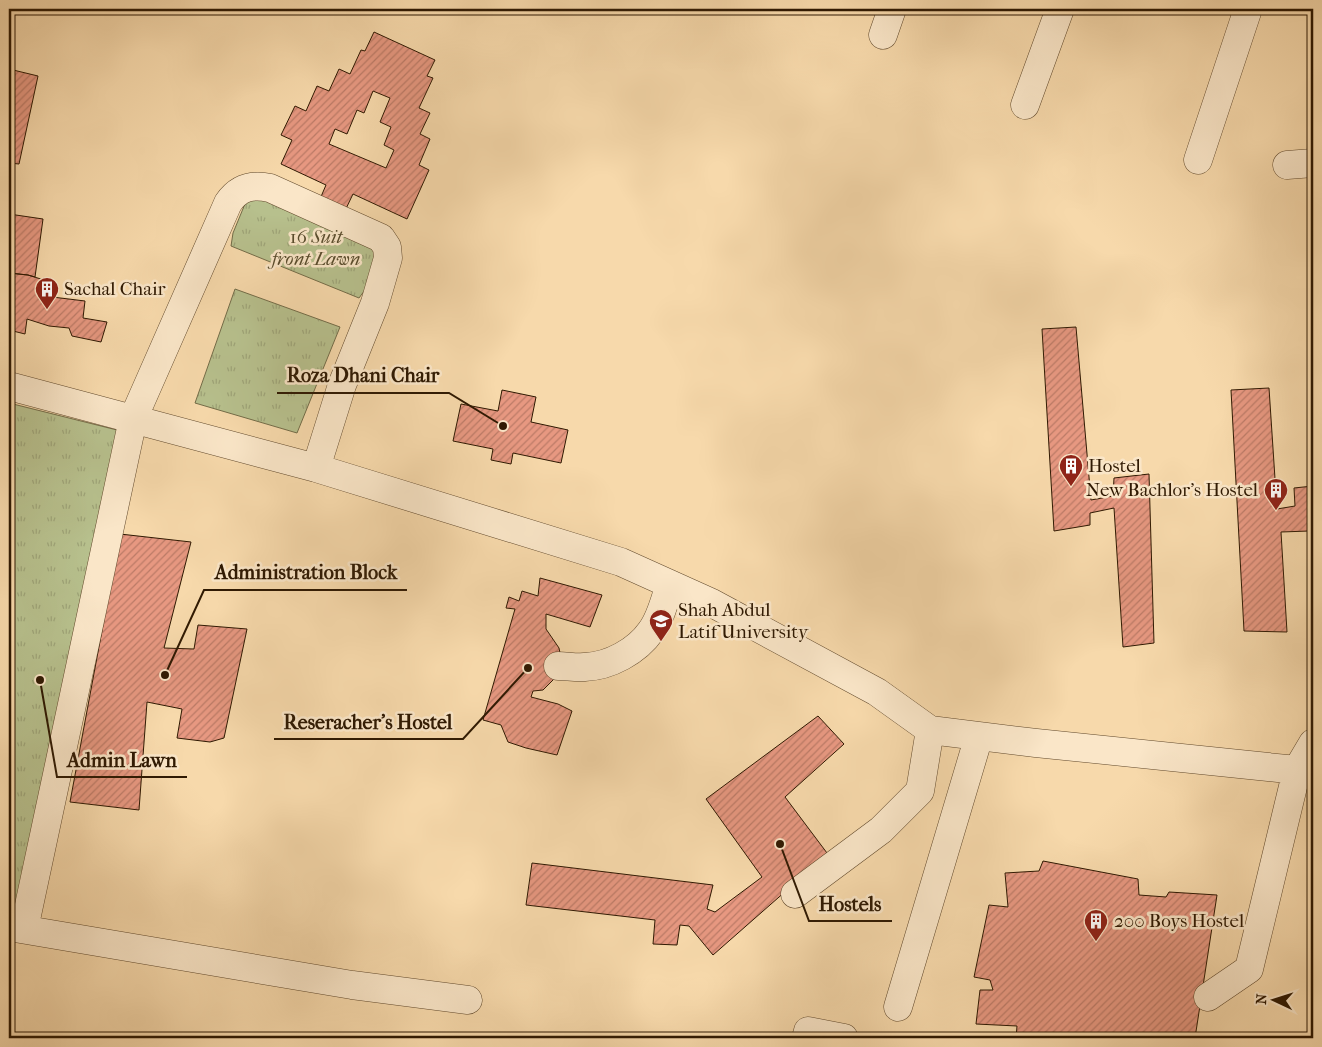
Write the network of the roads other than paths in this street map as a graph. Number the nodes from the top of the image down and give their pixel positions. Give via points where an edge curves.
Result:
1 (892, 9) edge
2 (1060, 9) edge
3 (1248, 9) edge
4 (883, 35) dead end
5 (1025, 105) dead end
6 (1198, 160) dead end
7 (9, 386) edge
8 (133, 419) junction
9 (316, 468) junction
10 (670, 584) junction
11 (558, 666) dead end
12 (930, 730) junction
13 (978, 736) junction
14 (1313, 742) edge
15 (1297, 770) junction
16 (795, 894) dead end
17 (16, 928) edge
18 (1208, 997) dead end
19 (468, 1000) dead end
20 (898, 1007) dead end
21 (806, 1038) edge
22 (844, 1038) edge

1 - 4 street
2 - 5 street
3 - 6 street
7 - 8 street
8 - 9 street
8 - 9 street via 228,203 244,188 258,185 270,188 381,238 387,247 388,258 375,303 342,385
8 - 17 street
9 - 10 street via 621,562
10 - 11 street via 651,631 633,649 612,662 586,667
10 - 12 street via 712,603 877,692
12 - 13 street
12 - 16 street via 920,791 881,830
13 - 15 street
13 - 20 street
14 - 15 street
15 - 18 street via 1250,969
17 - 19 street via 352,985
21 - 22 street via 808,1031

